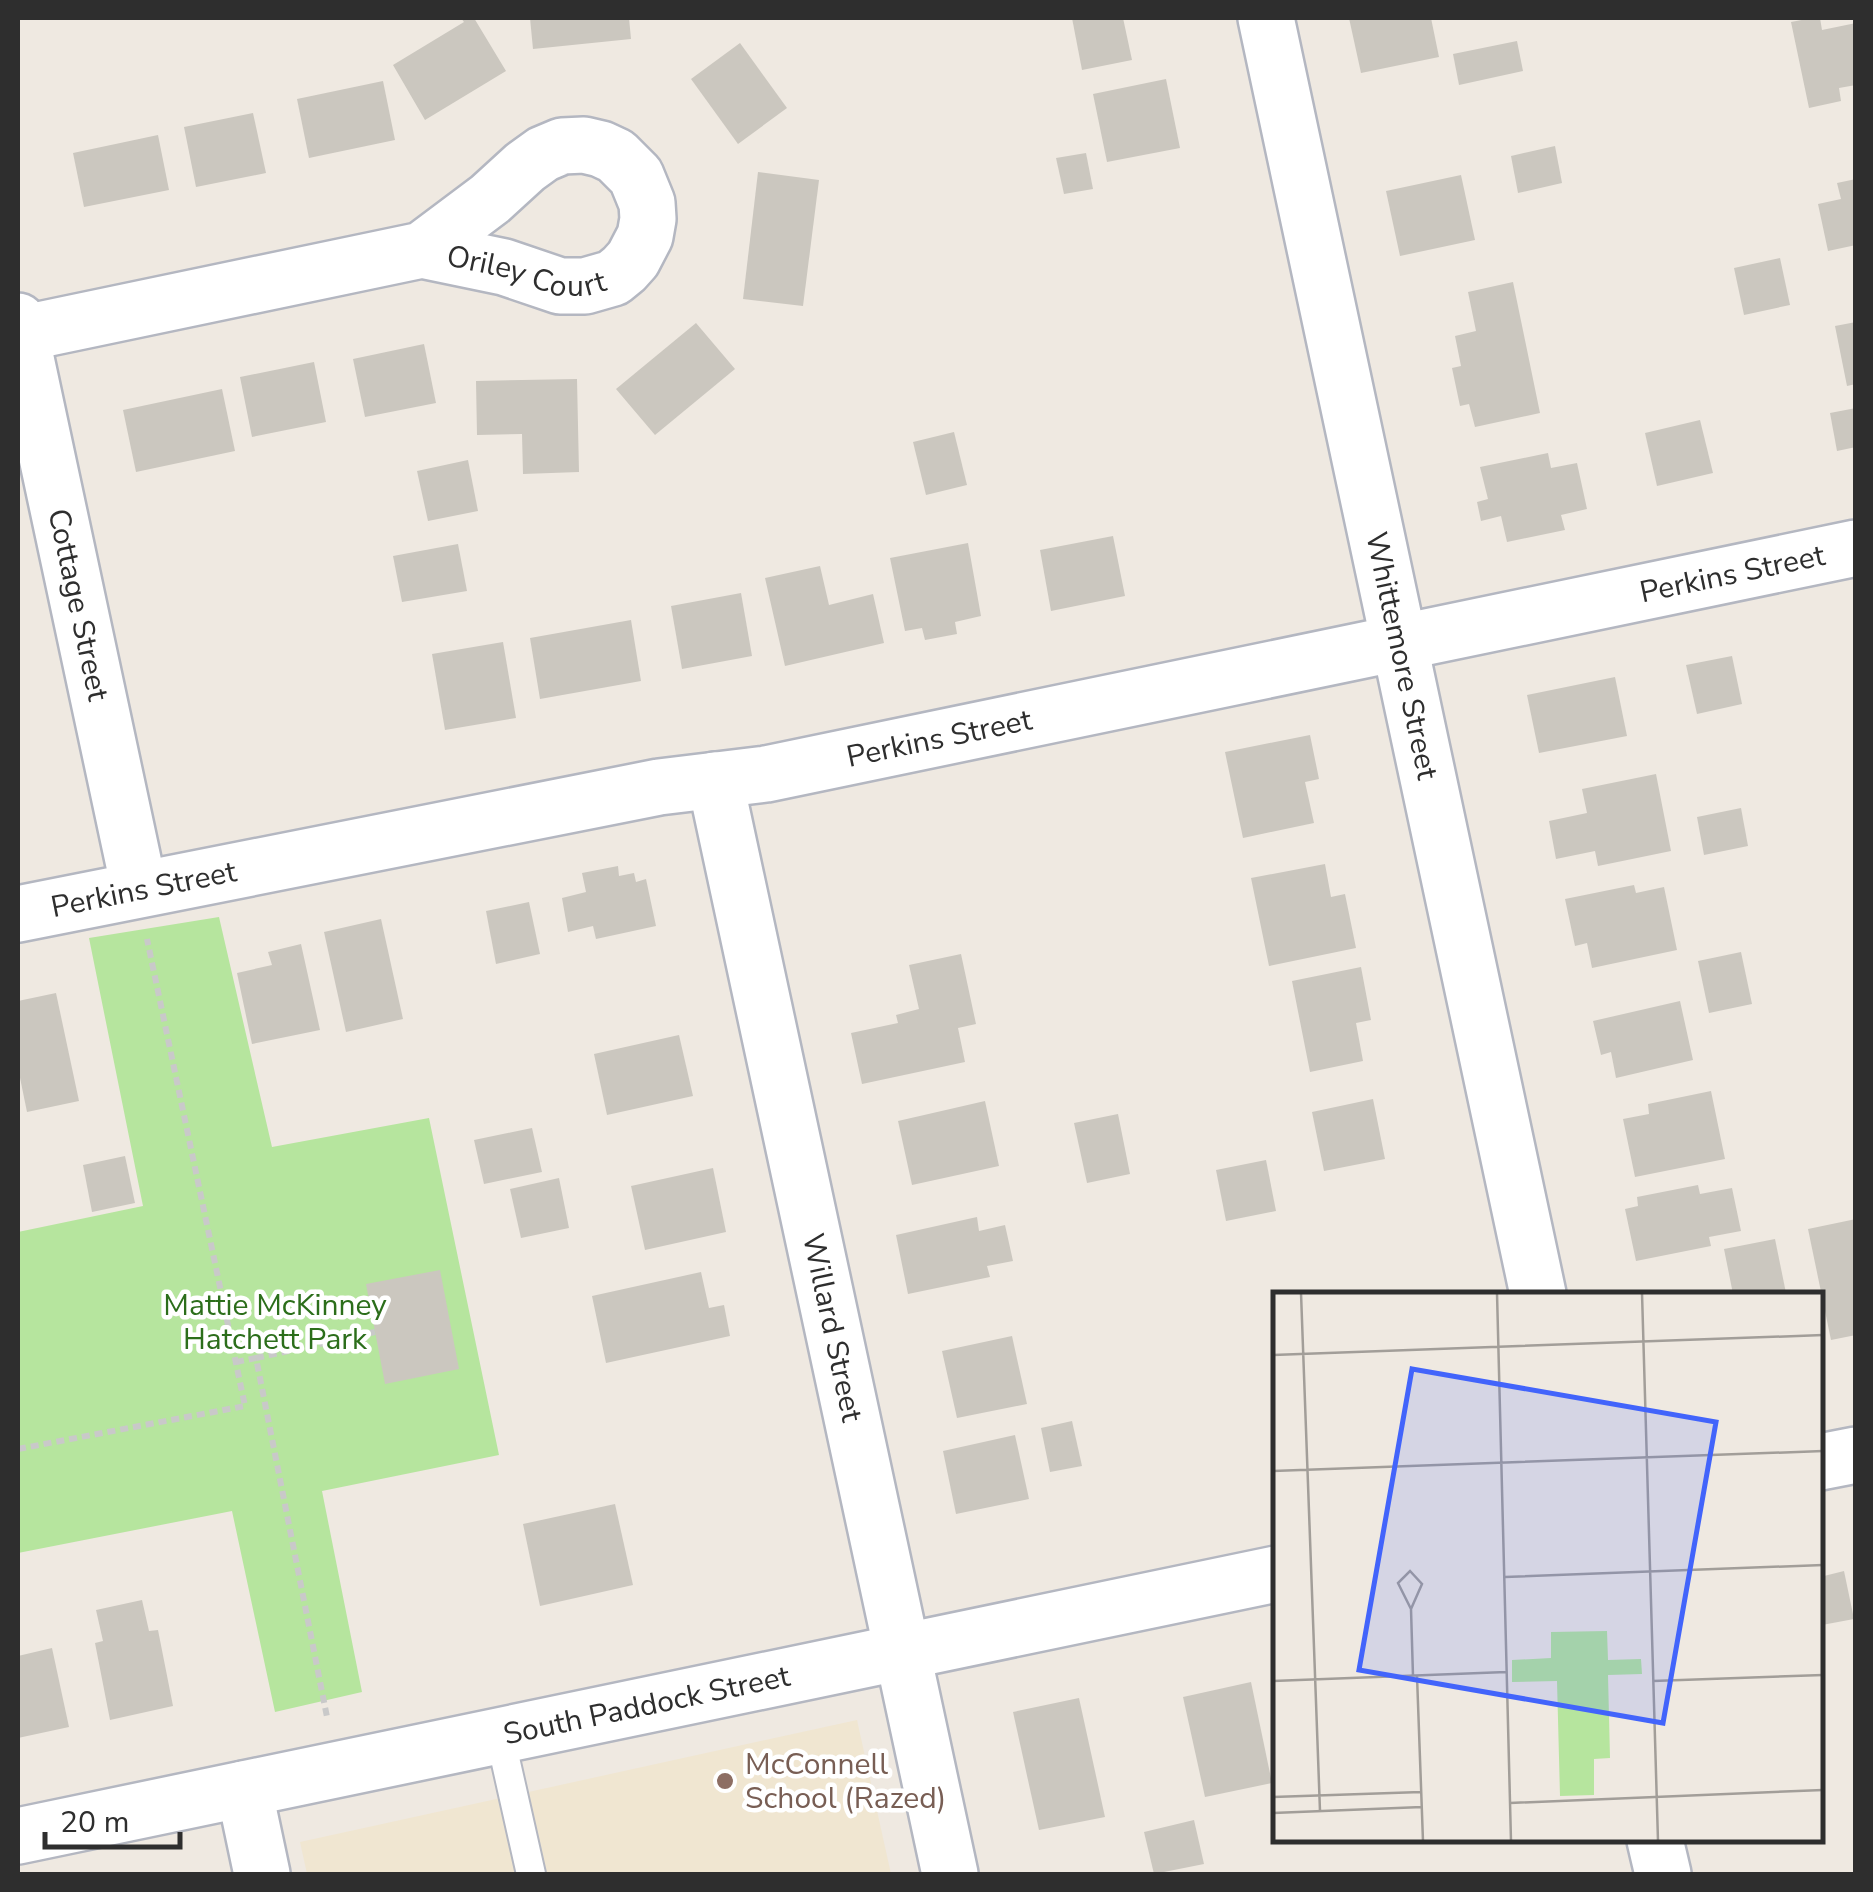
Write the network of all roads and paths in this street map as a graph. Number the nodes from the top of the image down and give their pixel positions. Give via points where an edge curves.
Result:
1 (1266, 18) edge
2 (422, 250) dead end
3 (20, 344) edge
4 (1856, 548) edge
5 (1399, 643) junction
6 (715, 780) junction
7 (142, 909) junction
8 (18, 914) edge
9 (1538, 1292) edge
10 (375, 1332) dead end
11 (256, 1358) junction
12 (236, 1362) junction
13 (18, 1449) edge
14 (1856, 1455) edge
15 (1823, 1461) edge
16 (1273, 1575) edge
17 (902, 1652) junction
18 (327, 1717) dead end
19 (500, 1736) junction
20 (244, 1789) junction
21 (18, 1836) edge
22 (1655, 1842) edge
23 (262, 1874) edge
24 (531, 1874) edge
25 (950, 1874) edge
26 (1663, 1874) edge

1 - 5 street, Whittemore Street
2 - 3 street, Oriley Court
3 - 7 street, Cottage Street
4 - 5 street, Perkins Street
5 - 6 street, Perkins Street
5 - 9 street, Whittemore Street
6 - 7 street, Perkins Street via 659,787
6 - 17 street, Willard Street
7 - 8 street, Perkins Street
7 - 12 path
10 - 11 path
11 - 12 path
11 - 18 path
12 - 13 path via 245,1406
14 - 15 street
16 - 17 street, South Paddock Street
17 - 19 street, South Paddock Street
17 - 25 street, Willard Street
19 - 20 street, South Paddock Street
19 - 24 lane
20 - 21 street, South Paddock Street
20 - 23 street
22 - 26 street

